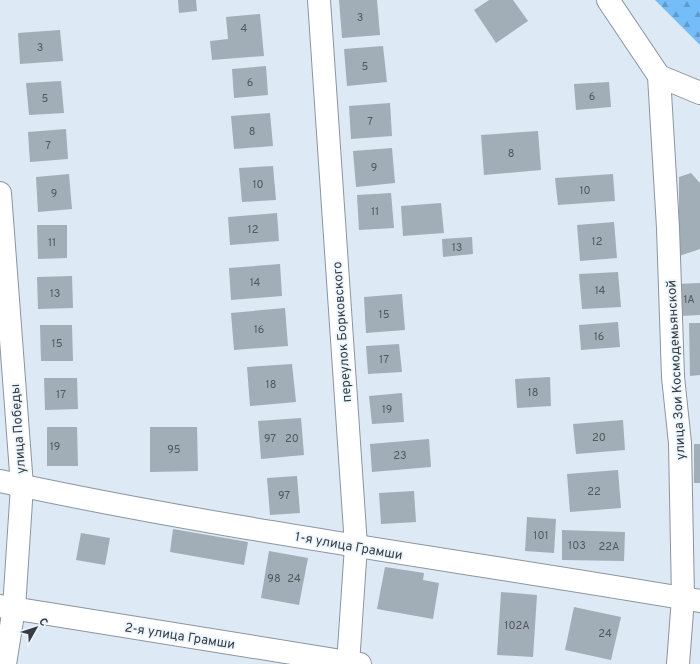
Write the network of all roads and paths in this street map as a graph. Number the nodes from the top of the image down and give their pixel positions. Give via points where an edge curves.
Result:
1 (319, 0) edge
2 (608, 0) edge
3 (659, 76) junction
4 (700, 93) edge
5 (0, 193) edge
6 (0, 481) edge
7 (22, 486) junction
8 (356, 546) junction
9 (692, 600) edge
10 (7, 607) edge
11 (352, 663) edge
12 (6, 664) edge
13 (678, 664) edge

1 - 8 street, переулок Борковского
2 - 3 street
3 - 4 street
3 - 9 street, улица Зои Космодемьянской via 673,377
5 - 7 street, улица Победы
6 - 7 street, 1-я улица Грамши
7 - 8 street, 1-я улица Грамши
7 - 10 street, улица Победы
8 - 9 street, 1-я улица Грамши
8 - 11 street, переулок Борковского
9 - 13 street, улица Зои Космодемьянской
10 - 11 street, 2-я улица Грамши
10 - 12 street, улица Победы

